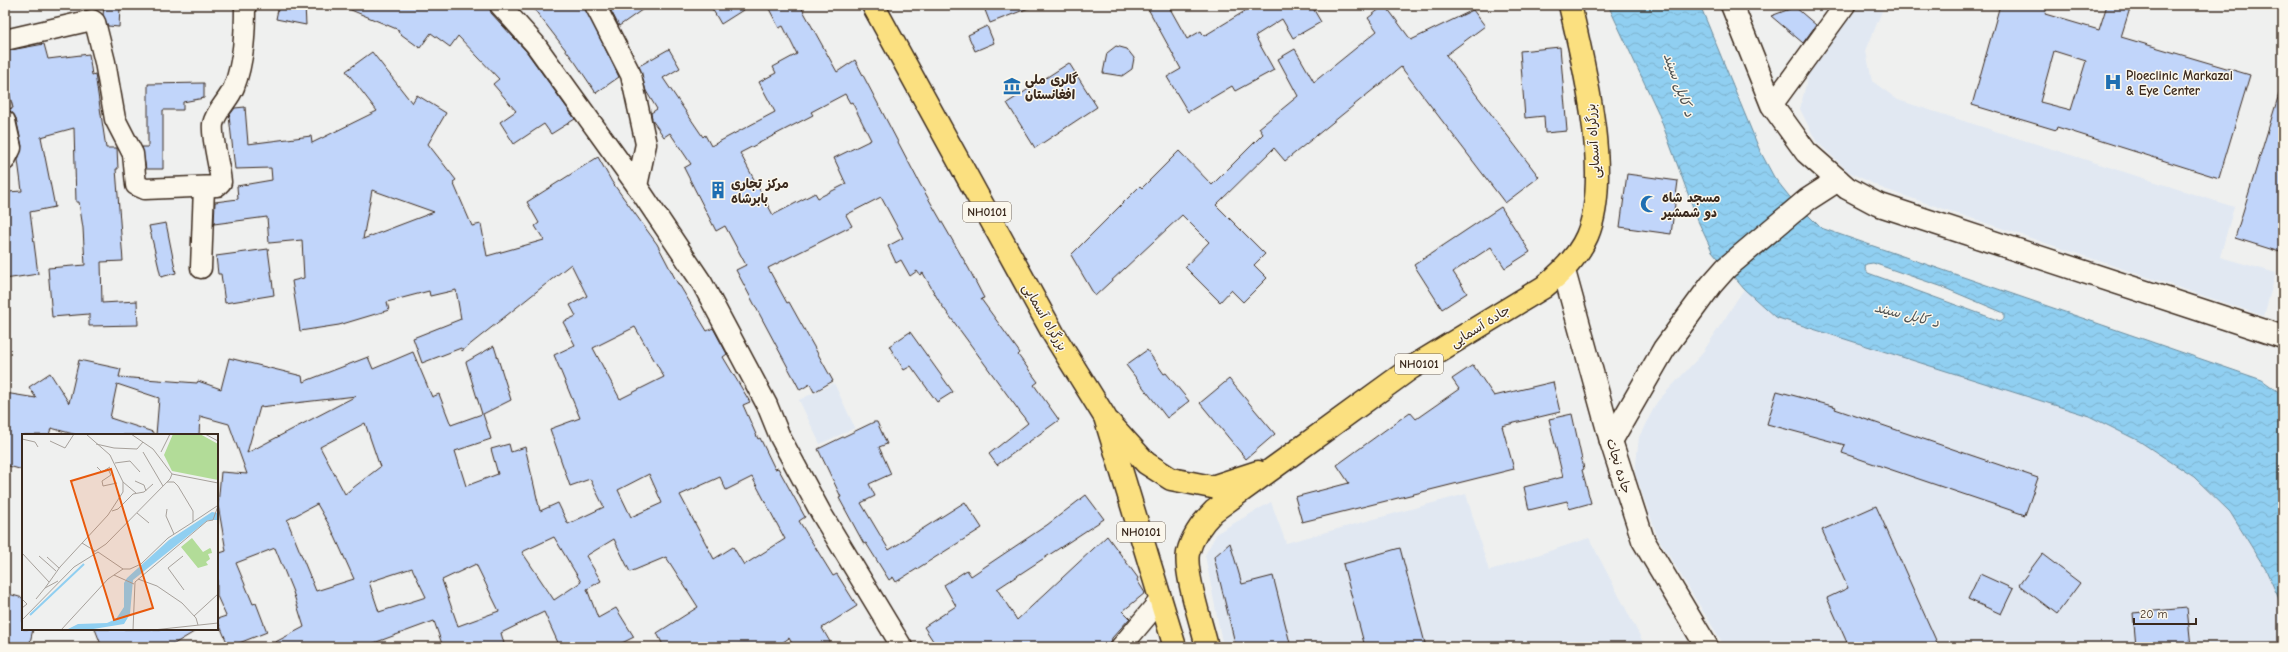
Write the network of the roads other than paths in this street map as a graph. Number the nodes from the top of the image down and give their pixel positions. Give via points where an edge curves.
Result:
1 (245, 5) edge
2 (500, 5) edge
3 (595, 5) edge
4 (873, 5) edge
5 (1570, 5) edge
6 (1732, 5) edge
7 (1845, 5) edge
8 (5, 40) edge
9 (1772, 105) junction
10 (5, 121) edge
11 (5, 160) edge
12 (1838, 180) junction
13 (636, 186) junction
14 (204, 187) junction
15 (201, 268) dead end
16 (1564, 271) junction
17 (2283, 337) edge
18 (1105, 417) junction
19 (1611, 441) junction
20 (1279, 466) junction
21 (1162, 599) junction
22 (902, 647) edge
23 (1121, 647) edge
24 (1175, 647) edge
25 (1207, 647) edge
26 (1707, 647) edge

1 - 14 street via 246,32 234,88 216,116 213,126 221,182 217,186
2 - 13 street via 535,44
3 - 13 street via 631,75 646,144
4 - 18 highway, بزرگراه آسمایی / NH0101 via 1054,335
5 - 16 highway, بزرگراه آسمایی / NH0101 via 1592,107 1596,171 1594,205 1587,236
6 - 9 main road
7 - 9 street
8 - 14 street via 92,20 95,22 116,119 133,154 136,185 145,189
9 - 12 main road via 1806,152
10 - 11 street via 11,148
12 - 17 main road via 1847,188 1878,204
12 - 19 main road via 1807,200 1726,268 1711,284 1664,348
13 - 22 street via 702,284 821,513
14 - 15 street
16 - 19 main road, جاده نجات
16 - 20 highway, جاده آسمایی / NH0101 via 1544,287 1411,368
18 - 20 highway via 1146,463 1172,479 1212,487
18 - 21 highway, بزرگراه آسمایی / NH0101
19 - 26 main road, جاده نجات via 1643,540
20 - 25 highway, NH0101 via 1214,511 1200,525 1191,544 1188,571
21 - 23 street
21 - 24 highway, بزرگراه آسمایی / NH0101

